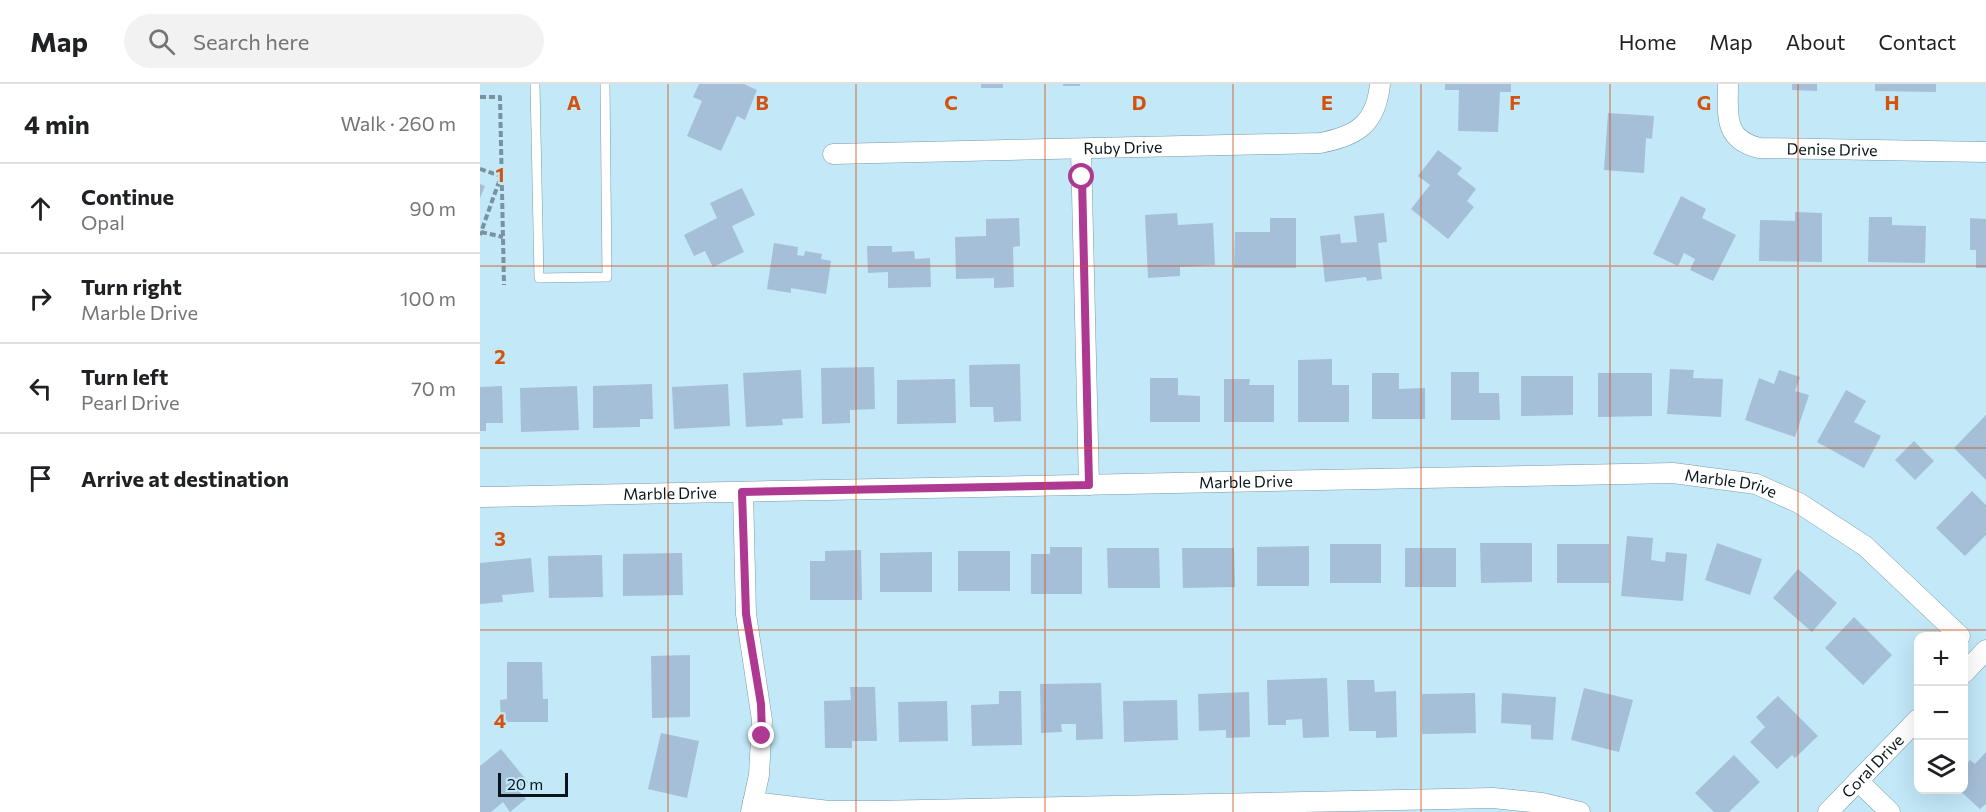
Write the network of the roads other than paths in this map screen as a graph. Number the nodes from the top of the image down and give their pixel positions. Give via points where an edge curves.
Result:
1 (535, 84) edge
2 (604, 84) edge
3 (1380, 84) edge
4 (1728, 84) edge
5 (1081, 148) junction
6 (1986, 152) edge
7 (833, 154) dead end
8 (1089, 485) junction
9 (742, 492) junction
10 (480, 497) edge
11 (1956, 632) edge
12 (1968, 643) edge
13 (1983, 653) edge
14 (1968, 669) edge
15 (1914, 723) edge
16 (1858, 781) junction
17 (752, 807) edge
18 (1580, 812) edge
19 (1828, 812) edge
20 (1890, 812) edge

1 - 2 lane via 539,278 607,278
3 - 5 street, Ruby Drive via 1367,120 1358,131 1341,139 1300,144
4 - 6 street, Denise Drive via 1731,129 1745,145
5 - 7 street, Ruby Drive
5 - 8 street
8 - 9 street, Marble Drive
8 - 11 street, Marble Drive via 1605,472 1673,472 1755,484 1799,503 1865,546
9 - 10 street, Marble Drive
9 - 17 street via 746,614 762,720 760,766
12 - 13 street
13 - 14 street
15 - 16 street, Coral Drive
16 - 19 street, Coral Drive
16 - 20 street
17 - 18 street via 874,811 1493,798

